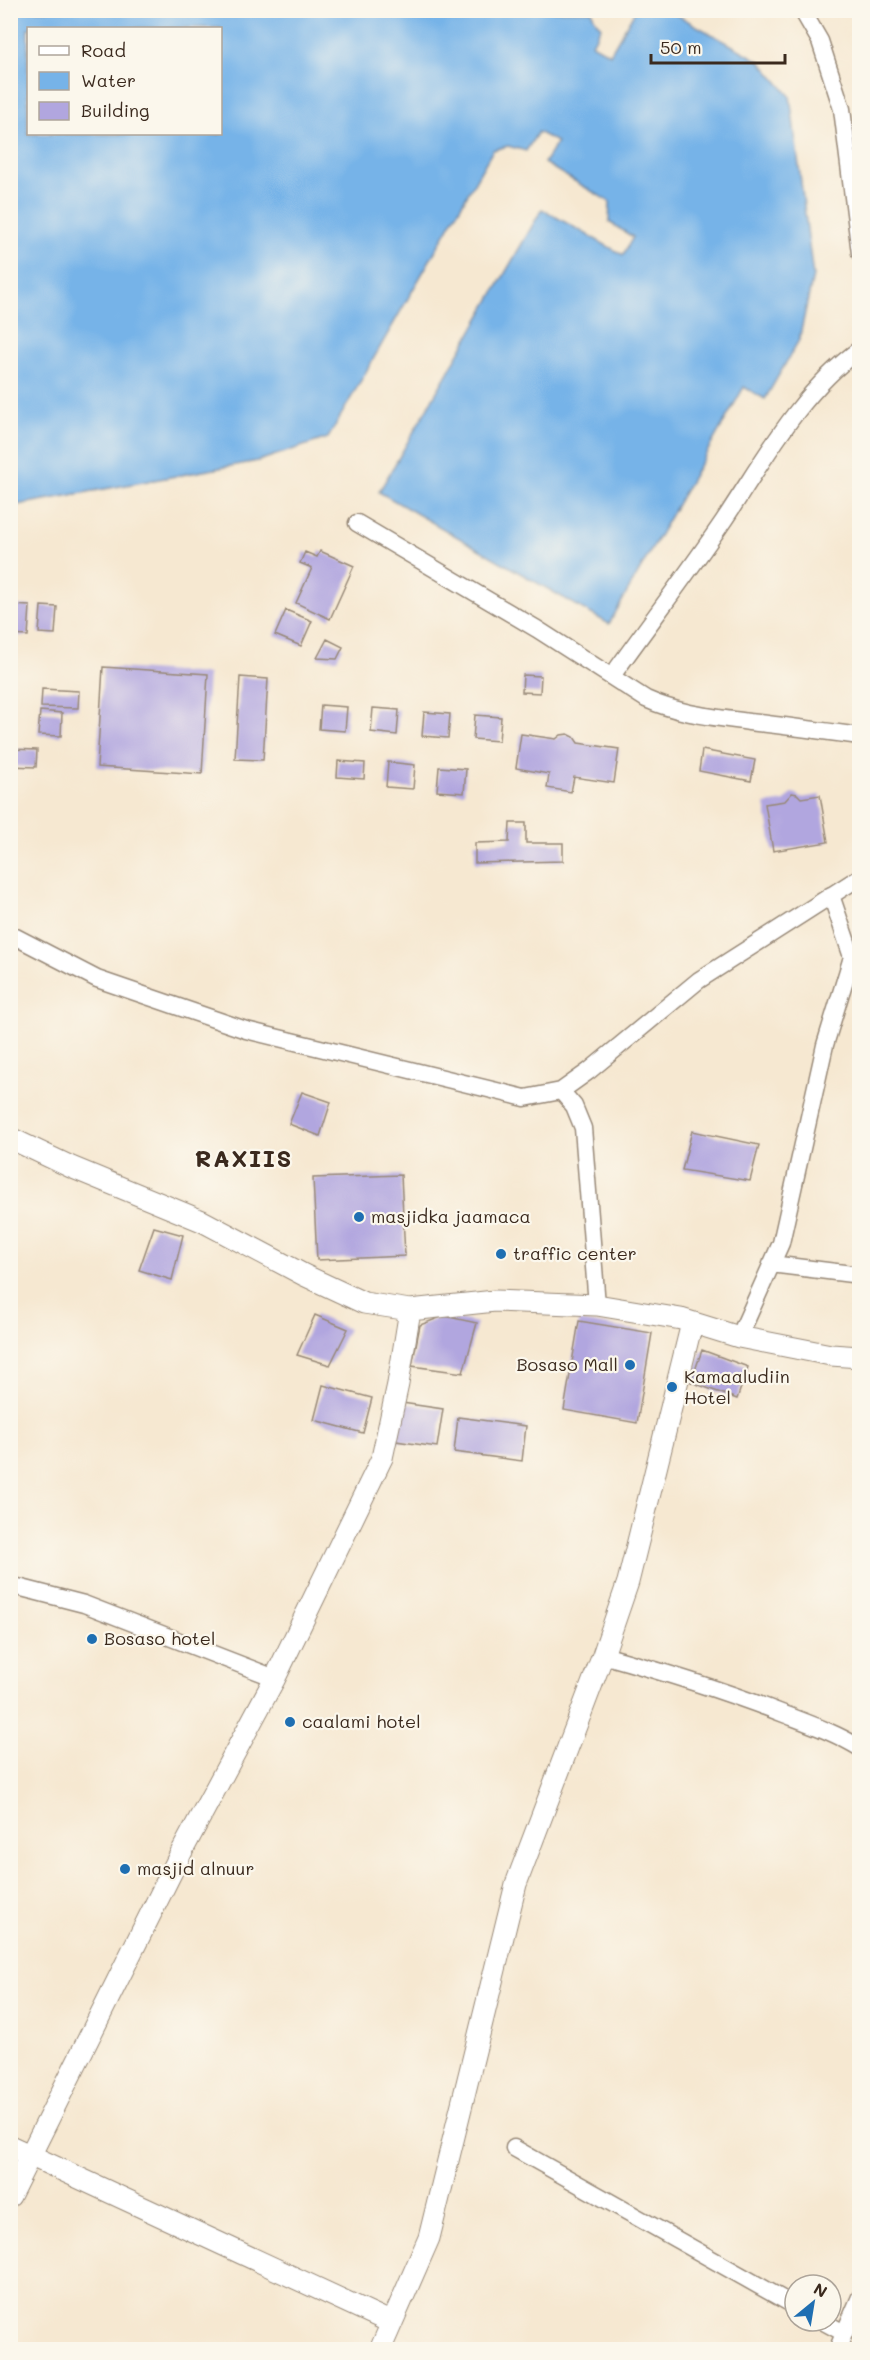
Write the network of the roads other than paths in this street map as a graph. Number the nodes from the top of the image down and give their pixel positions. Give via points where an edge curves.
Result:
1 (802, 10) edge
2 (860, 253) edge
3 (860, 349) edge
4 (357, 523) dead end
5 (612, 676) junction
6 (860, 736) edge
7 (860, 877) edge
8 (831, 895) junction
9 (10, 934) edge
10 (856, 956) edge
11 (561, 1091) junction
12 (10, 1138) edge
13 (771, 1264) junction
14 (859, 1274) edge
15 (597, 1305) junction
16 (410, 1310) junction
17 (692, 1323) junction
18 (740, 1337) junction
19 (860, 1357) edge
20 (10, 1585) edge
21 (603, 1655) junction
22 (275, 1678) junction
23 (860, 1748) edge
24 (10, 2146) edge
25 (514, 2148) dead end
26 (30, 2156) junction
27 (10, 2196) edge
28 (860, 2297) edge
29 (783, 2299) edge
30 (392, 2323) junction
31 (844, 2333) joint
32 (380, 2349) edge
33 (837, 2349) edge

1 - 2 street via 820,41 842,109
3 - 5 street via 842,362 806,401
4 - 5 street
5 - 6 street via 646,699 678,711
7 - 8 street
8 - 10 street
8 - 11 street via 699,980
9 - 11 street via 97,978 246,1030 525,1098
10 - 13 street via 825,1045 780,1243
11 - 15 street via 574,1106 583,1128
12 - 16 street via 213,1226 364,1303
13 - 14 street
13 - 18 street
15 - 16 street via 495,1301
15 - 17 street
16 - 22 street via 382,1458
17 - 18 street
17 - 21 street via 628,1582
18 - 19 street
20 - 22 street via 84,1604
21 - 23 street via 744,1698
21 - 30 street via 516,1884 429,2238
22 - 26 street via 182,1851
24 - 26 street
25 - 29 street
26 - 27 street
26 - 30 street
28 - 31 street
30 - 32 street
31 - 33 street

